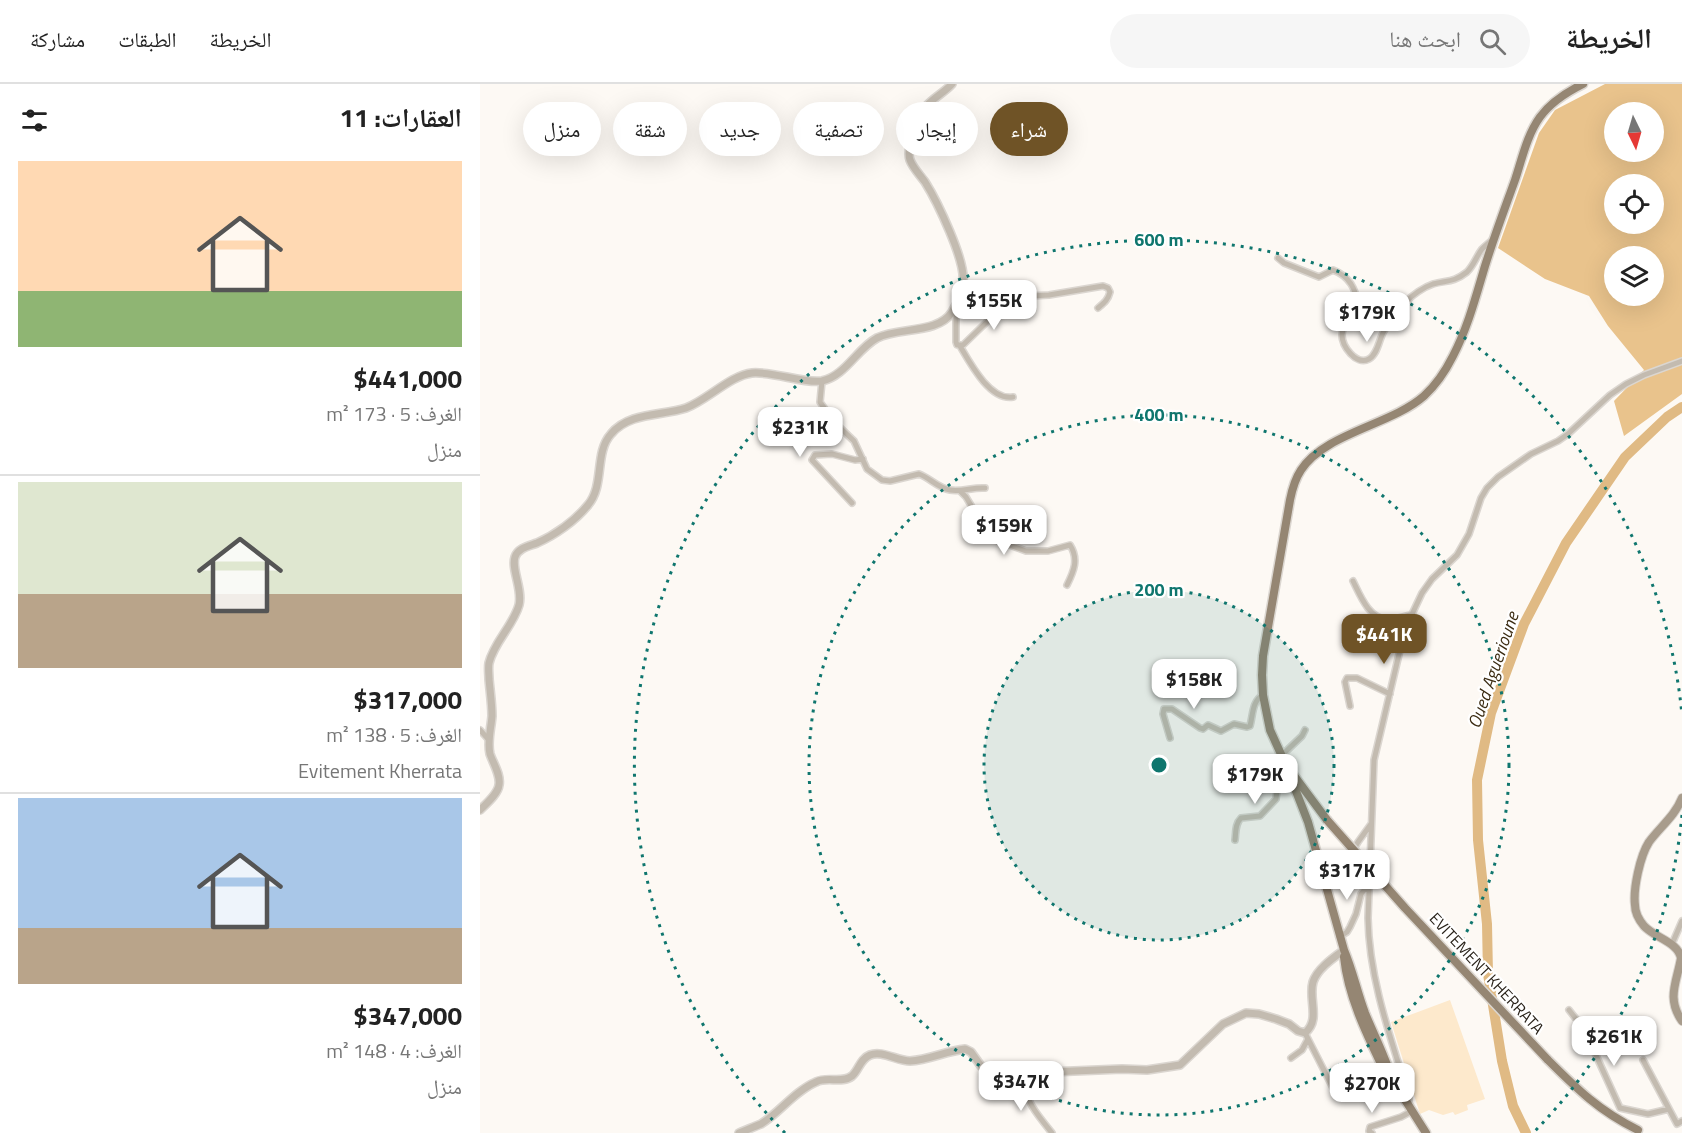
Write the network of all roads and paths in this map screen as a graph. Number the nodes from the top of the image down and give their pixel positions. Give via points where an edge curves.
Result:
1 (952, 84) edge
2 (1583, 84) edge
3 (1494, 239) junction
4 (1278, 258) dead end
5 (956, 303) junction
6 (1098, 308) dead end
7 (960, 346) junction
8 (1682, 361) edge
9 (822, 381) junction
10 (1013, 397) dead end
11 (862, 459) junction
12 (986, 488) dead end
13 (960, 491) junction
14 (852, 503) dead end
15 (1353, 581) dead end
16 (1067, 585) dead end
17 (1410, 615) junction
18 (1390, 694) junction
19 (1263, 695) junction
20 (1350, 706) dead end
21 (480, 730) edge
22 (1305, 730) dead end
23 (1170, 738) dead end
24 (489, 740) junction
25 (1283, 759) junction
26 (1682, 798) edge
27 (480, 810) edge
28 (1372, 823) junction
29 (1235, 840) dead end
30 (1326, 883) junction
31 (1369, 884) junction
32 (1682, 921) edge
33 (1339, 937) junction
34 (1672, 944) junction
35 (1344, 950) junction
36 (1569, 1010) dead end
37 (1682, 1021) edge
38 (1307, 1036) junction
39 (1291, 1058) dead end
40 (1643, 1060) dead end
41 (1021, 1076) junction
42 (1333, 1088) dead end
43 (1411, 1109) junction
44 (1669, 1109) junction
45 (1682, 1121) edge
46 (1638, 1130) dead end
47 (739, 1133) edge
48 (1052, 1133) edge
49 (1372, 1133) edge
50 (1426, 1133) edge

1 - 5 street via 924,108 909,151 963,269 964,281
2 - 3 main road via 1560,98 1537,123
3 - 4 street via 1482,248 1466,272 1451,281 1432,284 1406,301 1390,320 1374,354 1361,361 1354,357 1342,337 1356,302 1350,283 1340,272 1334,270 1319,277
3 - 19 main road via 1468,321 1453,356 1432,388 1410,405 1324,449 1297,477 1263,656
5 - 7 street via 956,342
5 - 9 street via 946,319 936,325 878,338
6 - 7 street via 1109,298 1108,288 1103,286 1010,297
7 - 10 street via 979,377 1000,396
8 - 17 street via 1626,384 1568,434 1498,477 1481,498 1457,555 1432,579
9 - 11 street via 820,402 854,441
9 - 24 street via 751,373 693,405 630,421 612,432 603,448 590,503 551,536 519,550 514,559 520,594 518,606 488,664 492,714
11 - 13 street via 867,469 882,480 919,474 948,490
11 - 14 street via 832,454 815,455 812,460
12 - 13 street
13 - 16 street via 972,507 977,532 985,536 1026,551 1070,545 1075,561
15 - 17 street via 1374,616 1384,620
17 - 18 street
18 - 20 street via 1357,678 1347,678
18 - 28 street via 1374,760
19 - 23 street via 1256,702 1250,726 1234,724 1221,731 1208,725 1200,729 1172,709 1164,709
19 - 25 main road via 1270,730
21 - 24 street
22 - 25 street
24 - 27 street via 500,783
25 - 29 street via 1276,799 1260,816 1241,818
25 - 30 main road
25 - 46 main road, EVITEMENT KHERRATA, bridge via 1327,819 1405,908 1547,1059 1597,1106
26 - 34 main road via 1674,814 1648,844 1635,896 1641,922
28 - 30 street via 1343,867
28 - 31 street
30 - 33 main road
31 - 33 street via 1361,894 1350,927
31 - 43 street via 1368,943 1373,973
32 - 34 street
33 - 35 main road
34 - 37 main road via 1682,958 1673,998
35 - 38 street via 1313,981 1313,1021
35 - 43 main road via 1392,1079
36 - 44 street via 1584,1029 1620,1108 1648,1114
38 - 39 street via 1302,1050
38 - 41 street via 1276,1019 1246,1013 1222,1024 1180,1065
38 - 42 street
40 - 44 street
41 - 47 street via 993,1076 965,1049 908,1061 872,1054 851,1076 815,1082 762,1123
41 - 48 street via 1031,1107
43 - 49 street via 1401,1117 1370,1127
43 - 50 main road
44 - 45 street via 1677,1124

